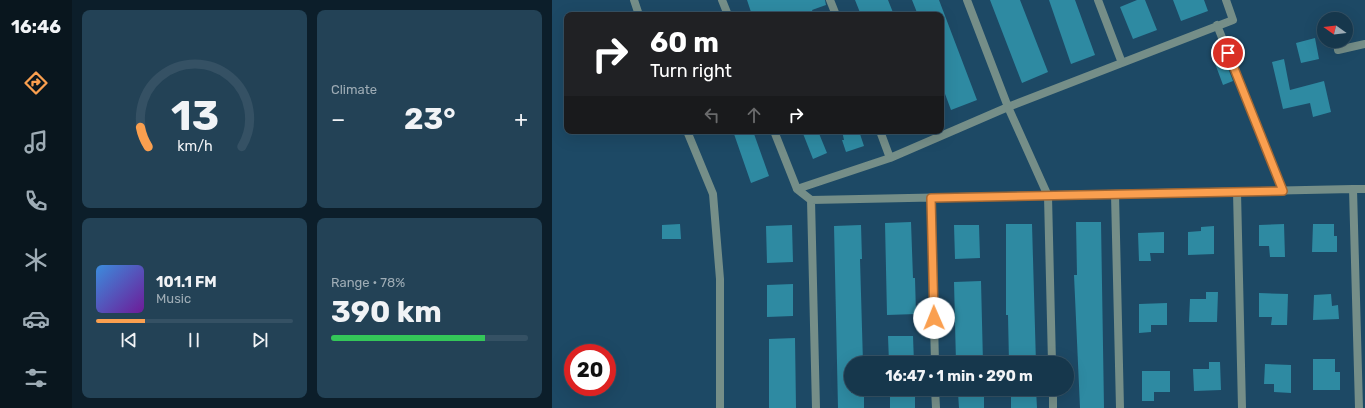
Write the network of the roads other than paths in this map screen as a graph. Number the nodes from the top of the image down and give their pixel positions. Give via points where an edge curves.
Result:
1 (634, 0) edge
2 (722, 0) edge
3 (830, 0) edge
4 (967, 0) edge
5 (1098, 0) edge
6 (1226, 0) edge
7 (638, 12) edge
8 (727, 12) edge
9 (835, 12) edge
10 (1217, 25) junction
11 (1365, 44) edge
12 (1338, 50) dead end
13 (1122, 63) junction
14 (1008, 107) junction
15 (688, 134) edge
16 (775, 134) edge
17 (881, 134) edge
18 (890, 158) junction
19 (797, 189) junction
20 (1353, 189) junction
21 (1365, 189) edge
22 (1283, 191) junction
23 (1237, 192) junction
24 (1115, 194) junction
25 (1048, 196) junction
26 (931, 198) junction
27 (810, 200) junction
28 (935, 356) edge
29 (1052, 356) edge
30 (935, 396) edge
31 (1053, 396) edge
32 (720, 408) edge
33 (816, 408) edge
34 (936, 408) edge
35 (1054, 408) edge
36 (1120, 408) edge
37 (1242, 408) edge
38 (1359, 408) edge

1 - 7 street
2 - 8 street
3 - 9 street
4 - 14 street
5 - 13 street
6 - 10 street via 1233,20
10 - 13 street
10 - 22 street
11 - 12 street
13 - 14 street
14 - 18 street
14 - 25 street
15 - 32 street via 713,194 720,279
16 - 19 street
17 - 18 street
18 - 19 street
19 - 27 street
20 - 21 street
20 - 22 street
20 - 38 street
22 - 23 street
23 - 24 street
23 - 37 street
24 - 25 street
24 - 36 street
25 - 26 street
25 - 29 street
26 - 27 street
26 - 28 street
27 - 33 street
30 - 34 street
31 - 35 street

